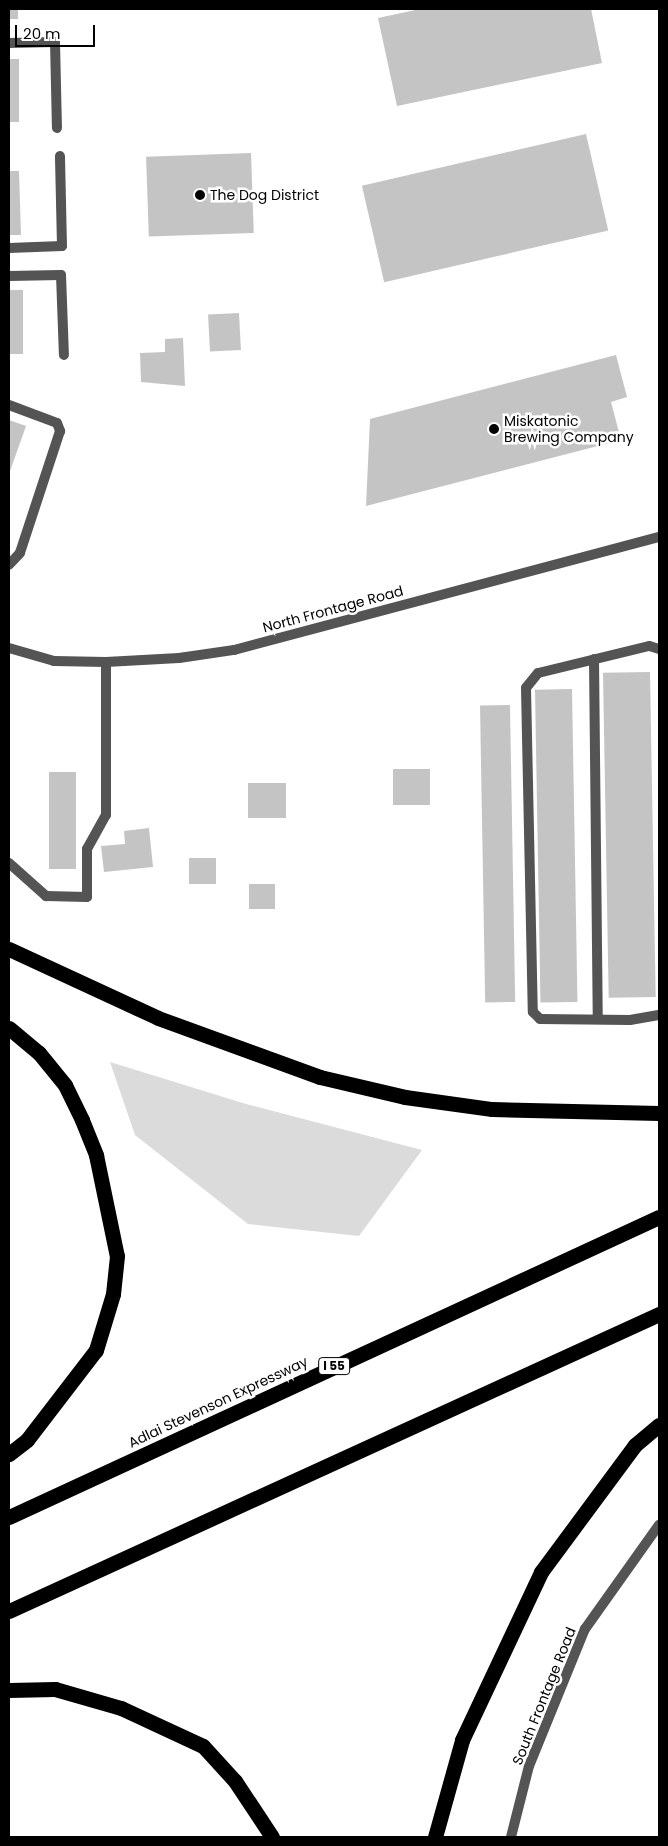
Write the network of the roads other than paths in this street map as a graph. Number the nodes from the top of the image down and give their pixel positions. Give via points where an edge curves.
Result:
1 (9, 43) edge
2 (57, 128) dead end
3 (60, 156) dead end
4 (9, 248) edge
5 (9, 276) edge
6 (64, 355) dead end
7 (9, 405) edge
8 (659, 537) edge
9 (9, 564) edge
10 (9, 648) edge
11 (659, 649) edge
12 (594, 659) junction
13 (106, 662) junction
14 (9, 863) edge
15 (9, 949) edge
16 (659, 1015) edge
17 (598, 1019) junction
18 (9, 1028) edge
19 (659, 1112) edge
20 (659, 1217) edge
21 (659, 1314) edge
22 (659, 1425) edge
23 (9, 1454) edge
24 (9, 1517) edge
25 (659, 1526) edge
26 (9, 1611) edge
27 (9, 1690) edge
28 (272, 1837) edge
29 (435, 1837) edge
30 (511, 1837) edge

1 - 2 street via 55,42
3 - 4 street via 62,246
5 - 6 street via 61,275
7 - 9 street via 57,423 60,441 20,552
8 - 13 street, North Frontage Road via 234,650 179,658
10 - 13 street, North Frontage Road via 54,661
11 - 12 street via 649,646
12 - 17 street
12 - 17 street via 538,673 526,688 533,1012 540,1019
13 - 14 street via 106,815 87,849 87,897 46,896
15 - 19 highway via 158,1018 320,1077 405,1097 492,1109
16 - 17 street
18 - 23 highway via 39,1053 65,1085 82,1120 98,1164 117,1256 113,1294 96,1350 27,1440
20 - 24 highway, Adlai Stevenson Expressway / I 55
21 - 26 highway
22 - 29 highway via 635,1445 541,1572 462,1740
25 - 30 street, South Frontage Road via 585,1629 529,1766
27 - 28 highway via 55,1689 112,1705 203,1746 235,1781

